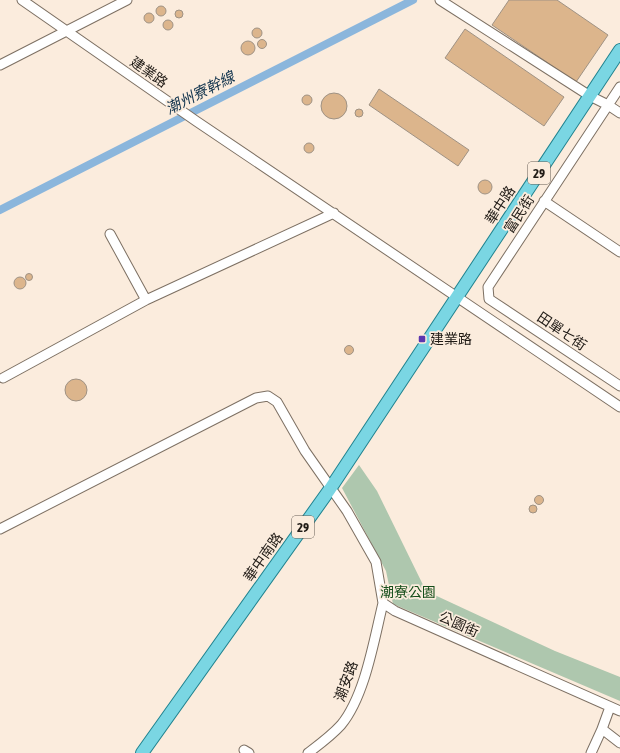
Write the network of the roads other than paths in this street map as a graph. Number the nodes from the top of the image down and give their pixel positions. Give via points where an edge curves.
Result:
1 (22, 0) edge
2 (127, 0) edge
3 (440, 0) edge
4 (66, 31) junction
5 (620, 50) edge
6 (0, 65) edge
7 (620, 87) edge
8 (590, 95) junction
9 (608, 105) junction
10 (620, 113) edge
11 (544, 201) junction
12 (334, 214) junction
13 (110, 234) dead end
14 (620, 252) edge
15 (458, 297) junction
16 (489, 299) joint
17 (146, 300) junction
18 (3, 378) dead end
19 (620, 386) edge
20 (620, 406) edge
21 (330, 489) junction
22 (0, 528) edge
23 (383, 603) junction
24 (610, 707) junction
25 (620, 711) edge
26 (602, 729) junction
27 (620, 743) edge
28 (142, 753) edge
29 (308, 753) edge
30 (591, 753) edge

1 - 4 street, 建業路
2 - 4 street
3 - 8 street
4 - 6 street
4 - 12 street, 建業路
5 - 8 main road, 華中路 / 29
7 - 9 street, 富民街
8 - 9 street
8 - 15 main road, 華中路 / 29
9 - 10 street
9 - 11 street, 富民街
11 - 14 street
11 - 16 street, 富民街 via 488,287
12 - 15 street, 建業路
12 - 17 street
13 - 17 street
15 - 20 street, 建業路
15 - 21 main road, 華中南路 / 29
16 - 19 street, 田單七街
17 - 18 street
21 - 22 street via 277,402 268,396 256,398
21 - 23 street via 347,510 376,562
21 - 28 main road, 華中南路 / 29
23 - 24 street, 公園街 via 395,611
23 - 29 street, 潮安路 via 361,687 351,709 330,736
24 - 25 street, 公園街
24 - 26 street
26 - 27 street
26 - 30 street

